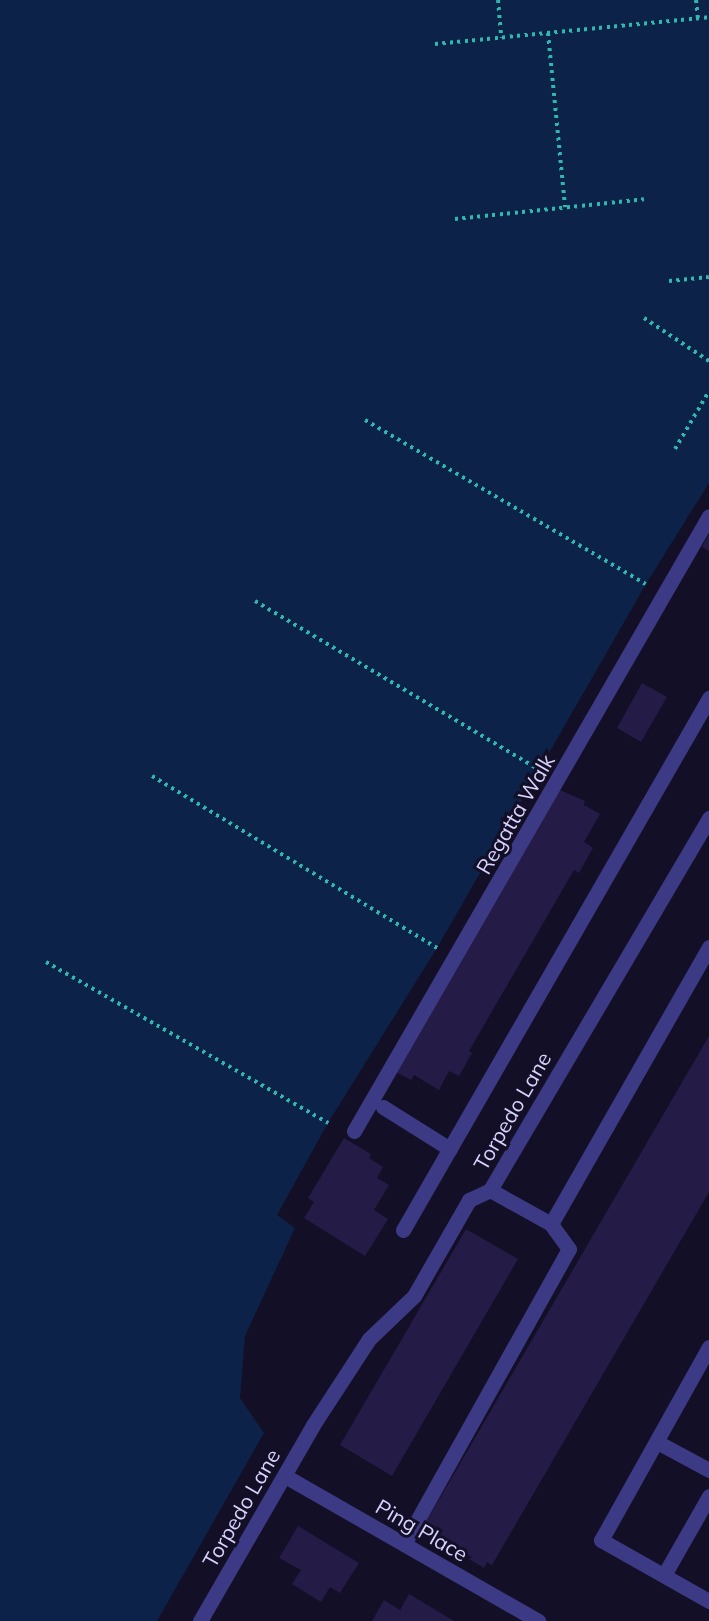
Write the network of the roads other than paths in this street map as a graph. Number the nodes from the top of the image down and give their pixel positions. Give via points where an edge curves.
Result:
1 (709, 516) edge
2 (709, 698) edge
3 (709, 818) edge
4 (709, 947) edge
5 (383, 1107) dead end
6 (354, 1131) dead end
7 (450, 1149) junction
8 (490, 1190) junction
9 (551, 1224) junction
10 (402, 1230) dead end
11 (709, 1347) edge
12 (657, 1442) junction
13 (709, 1470) edge
14 (285, 1476) junction
15 (709, 1496) edge
16 (404, 1544) junction
17 (664, 1575) junction
18 (709, 1601) edge
19 (200, 1621) edge
20 (538, 1621) edge

1 - 6 street, Regatta Walk
2 - 7 street
3 - 8 street, Torpedo Lane
4 - 9 street
5 - 7 street
7 - 10 street
8 - 9 street
8 - 14 street, Torpedo Lane via 469,1200 414,1296 369,1339
9 - 16 street via 569,1249
11 - 12 street
12 - 13 street
12 - 17 street via 601,1540
14 - 16 street, Ping Place
14 - 19 street, Torpedo Lane
15 - 17 street
16 - 20 street, Ping Place
17 - 18 street

